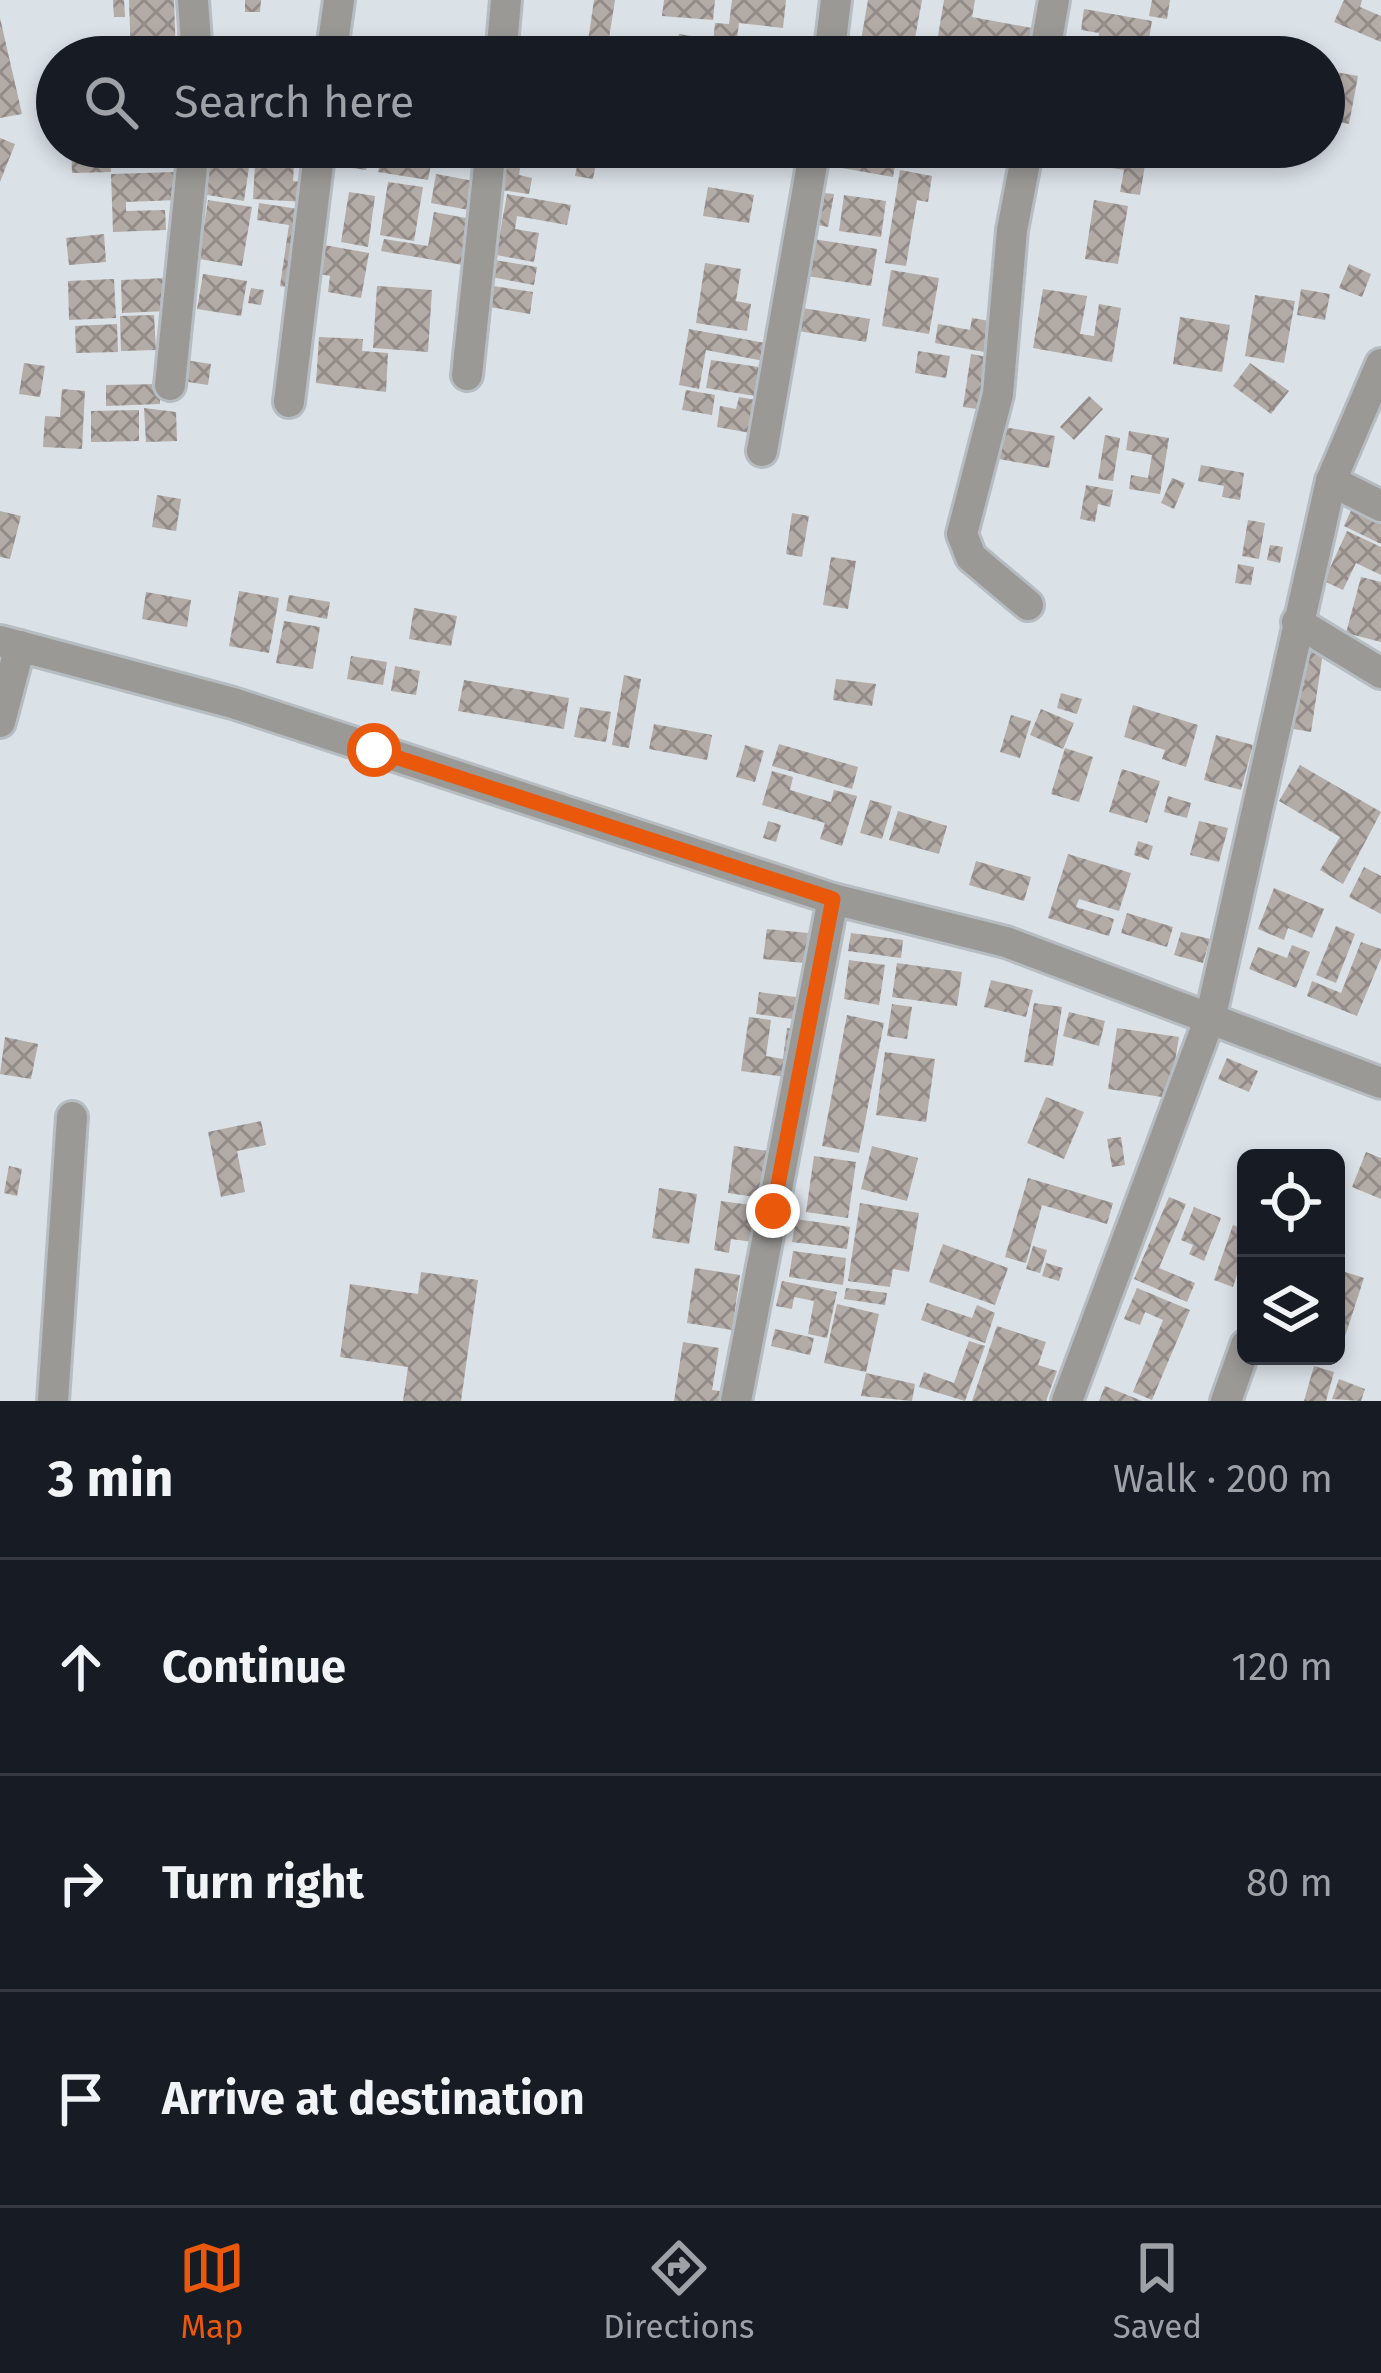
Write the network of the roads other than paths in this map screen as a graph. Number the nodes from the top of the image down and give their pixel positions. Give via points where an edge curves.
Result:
1 (193, 0) edge
2 (339, 0) edge
3 (506, 0) edge
4 (836, 0) edge
5 (1054, 0) edge
6 (196, 36) edge
7 (335, 36) edge
8 (503, 36) edge
9 (832, 36) edge
10 (1048, 36) edge
11 (192, 168) edge
12 (317, 168) edge
13 (489, 168) edge
14 (811, 168) edge
15 (1024, 168) edge
16 (1381, 364) edge
17 (467, 375) dead end
18 (170, 385) dead end
19 (289, 402) dead end
20 (762, 451) dead end
21 (1331, 481) junction
22 (1381, 506) edge
23 (1028, 605) dead end
24 (1297, 622) junction
25 (10, 643) edge
26 (1381, 673) edge
27 (0, 722) edge
28 (833, 899) junction
29 (1211, 1015) junction
30 (1381, 1082) edge
31 (72, 1118) dead end
32 (1239, 1365) edge
33 (53, 1401) edge
34 (736, 1401) edge
35 (1067, 1401) edge
36 (1226, 1401) edge

1 - 6 street
2 - 7 street
3 - 8 street
4 - 9 street
5 - 10 street
11 - 18 street
12 - 19 street
13 - 17 street
14 - 20 street
15 - 23 street via 998,394 962,534 971,557
16 - 21 street
21 - 22 street
21 - 24 street
24 - 26 street
24 - 29 street
25 - 27 street
25 - 28 street via 233,703
28 - 29 street via 1006,942
28 - 34 street
29 - 30 street
29 - 35 street
31 - 33 street
32 - 36 street

